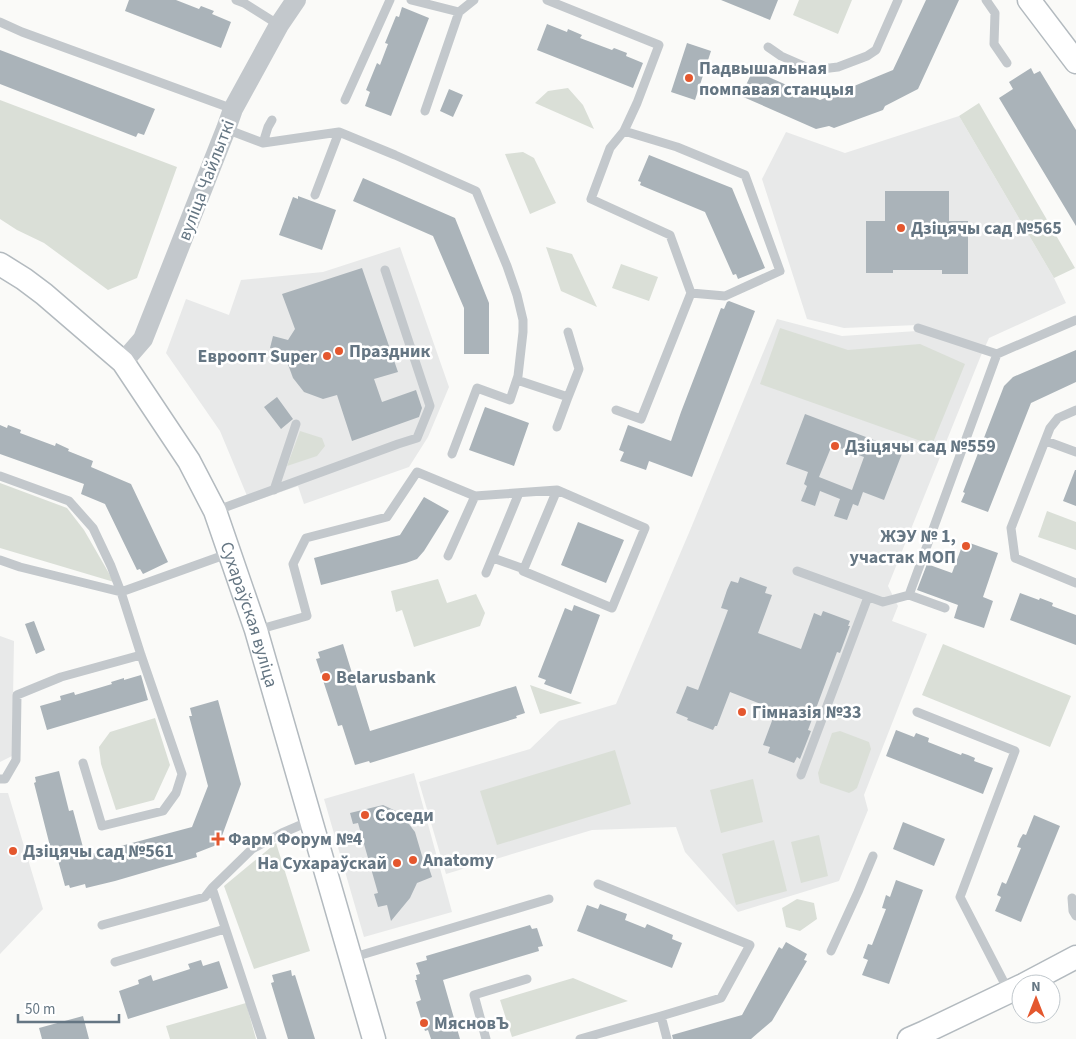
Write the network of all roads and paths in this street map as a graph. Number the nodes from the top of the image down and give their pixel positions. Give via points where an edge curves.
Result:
1 (236, 0) edge
2 (296, 0) edge
3 (390, 0) edge
4 (410, 0) edge
5 (474, 0) edge
6 (547, 0) edge
7 (898, 0) edge
8 (986, 0) edge
9 (1029, 0) edge
10 (571, 4) edge
11 (460, 12) junction
12 (0, 22) edge
13 (279, 25) junction
14 (768, 48) dead end
15 (1076, 62) edge
16 (1007, 63) dead end
17 (346, 100) dead end
18 (233, 109) junction
19 (425, 111) dead end
20 (272, 120) dead end
21 (226, 130) junction
22 (339, 132) junction
23 (624, 132) junction
24 (263, 143) junction
25 (314, 195) dead end
26 (0, 264) edge
27 (385, 270) dead end
28 (692, 293) junction
29 (1076, 320) edge
30 (918, 328) dead end
31 (568, 332) dead end
32 (997, 354) junction
33 (123, 362) junction
34 (517, 380) junction
35 (568, 398) junction
36 (616, 410) dead end
37 (1076, 410) edge
38 (296, 424) dead end
39 (557, 427) dead end
40 (1046, 441) junction
41 (1076, 452) edge
42 (452, 454) dead end
43 (0, 476) edge
44 (274, 490) junction
45 (557, 490) junction
46 (519, 493) junction
47 (475, 496) junction
48 (215, 511) junction
49 (230, 553) junction
50 (448, 556) dead end
51 (493, 558) junction
52 (0, 560) edge
53 (524, 569) junction
54 (797, 571) dead end
55 (486, 574) dead end
56 (1076, 582) edge
57 (121, 592) junction
58 (909, 595) junction
59 (868, 597) junction
60 (945, 608) dead end
61 (256, 630) junction
62 (141, 655) junction
63 (917, 712) dead end
64 (82, 763) dead end
65 (800, 775) dead end
66 (0, 779) edge
67 (310, 821) junction
68 (873, 856) dead end
69 (598, 884) dead end
70 (212, 888) junction
71 (1072, 898) dead end
72 (549, 899) dead end
73 (1076, 916) edge
74 (102, 926) dead end
75 (225, 929) junction
76 (831, 951) dead end
77 (1076, 957) edge
78 (351, 958) junction
79 (115, 962) dead end
80 (1043, 974) edge
81 (1011, 976) edge
82 (527, 979) dead end
83 (1011, 990) edge
84 (661, 1016) junction
85 (262, 1039) edge
86 (374, 1039) edge
87 (486, 1039) edge
88 (580, 1039) edge
89 (667, 1039) edge
90 (909, 1039) edge

1 - 13 lane
2 - 13 street, вуліца Чайлыткі
3 - 17 lane
4 - 11 lane
5 - 11 lane
6 - 10 lane
7 - 14 lane via 876,50 868,56 838,67 813,70
8 - 16 lane via 995,13 994,44
9 - 15 main road
10 - 23 lane via 659,44
11 - 19 lane
12 - 18 lane
13 - 18 street, вуліца Чайлыткі
18 - 21 street, вуліца Чайлыткі
20 - 24 lane
21 - 24 lane
21 - 33 street, вуліца Чайлыткі via 143,339
22 - 24 lane
22 - 25 lane
22 - 34 lane via 476,191 512,281 523,320
23 - 28 lane via 610,148 591,199 670,235
23 - 28 lane via 676,147 745,175 780,271 725,296
26 - 33 main road, Сухараўская вуліца via 44,294
27 - 44 lane via 430,406 417,438
28 - 36 lane via 641,419
29 - 32 lane
30 - 32 lane
31 - 35 lane via 579,368
32 - 58 lane
33 - 48 main road, Сухараўская вуліца via 189,461
34 - 35 lane
34 - 42 lane via 510,400 477,388
35 - 39 lane
37 - 40 lane via 1058,418
38 - 44 lane
40 - 41 lane
40 - 56 lane via 1011,528 1015,558
43 - 57 lane via 69,501 93,528
44 - 48 lane
45 - 46 lane
45 - 53 lane
45 - 53 lane via 645,528 612,608
46 - 47 lane
46 - 51 lane
47 - 50 lane
47 - 61 lane via 417,472 387,517 306,538 293,564 307,616
48 - 49 main road, Сухараўская вуліца
49 - 57 lane
49 - 61 main road, Сухараўская вуліца
51 - 53 lane
51 - 55 lane
52 - 57 lane
54 - 59 lane
57 - 62 lane
58 - 59 lane via 883,602
58 - 60 lane
59 - 65 lane
61 - 67 main road, Сухараўская вуліца
62 - 64 lane via 182,774 176,793 163,811 102,826
62 - 66 lane via 61,677 17,695 16,760 5,779
63 - 81 lane via 1016,751 960,897
67 - 70 lane via 252,849
67 - 78 main road, Сухараўская вуліца
68 - 76 lane
69 - 84 lane via 750,945 721,998
70 - 74 lane via 204,897
70 - 75 lane
71 - 73 lane
72 - 78 lane
75 - 79 lane
75 - 85 lane
77 - 80 main road
78 - 86 main road, Сухараўская вуліца
82 - 87 lane via 474,995
83 - 90 main road
84 - 88 lane
84 - 89 lane

